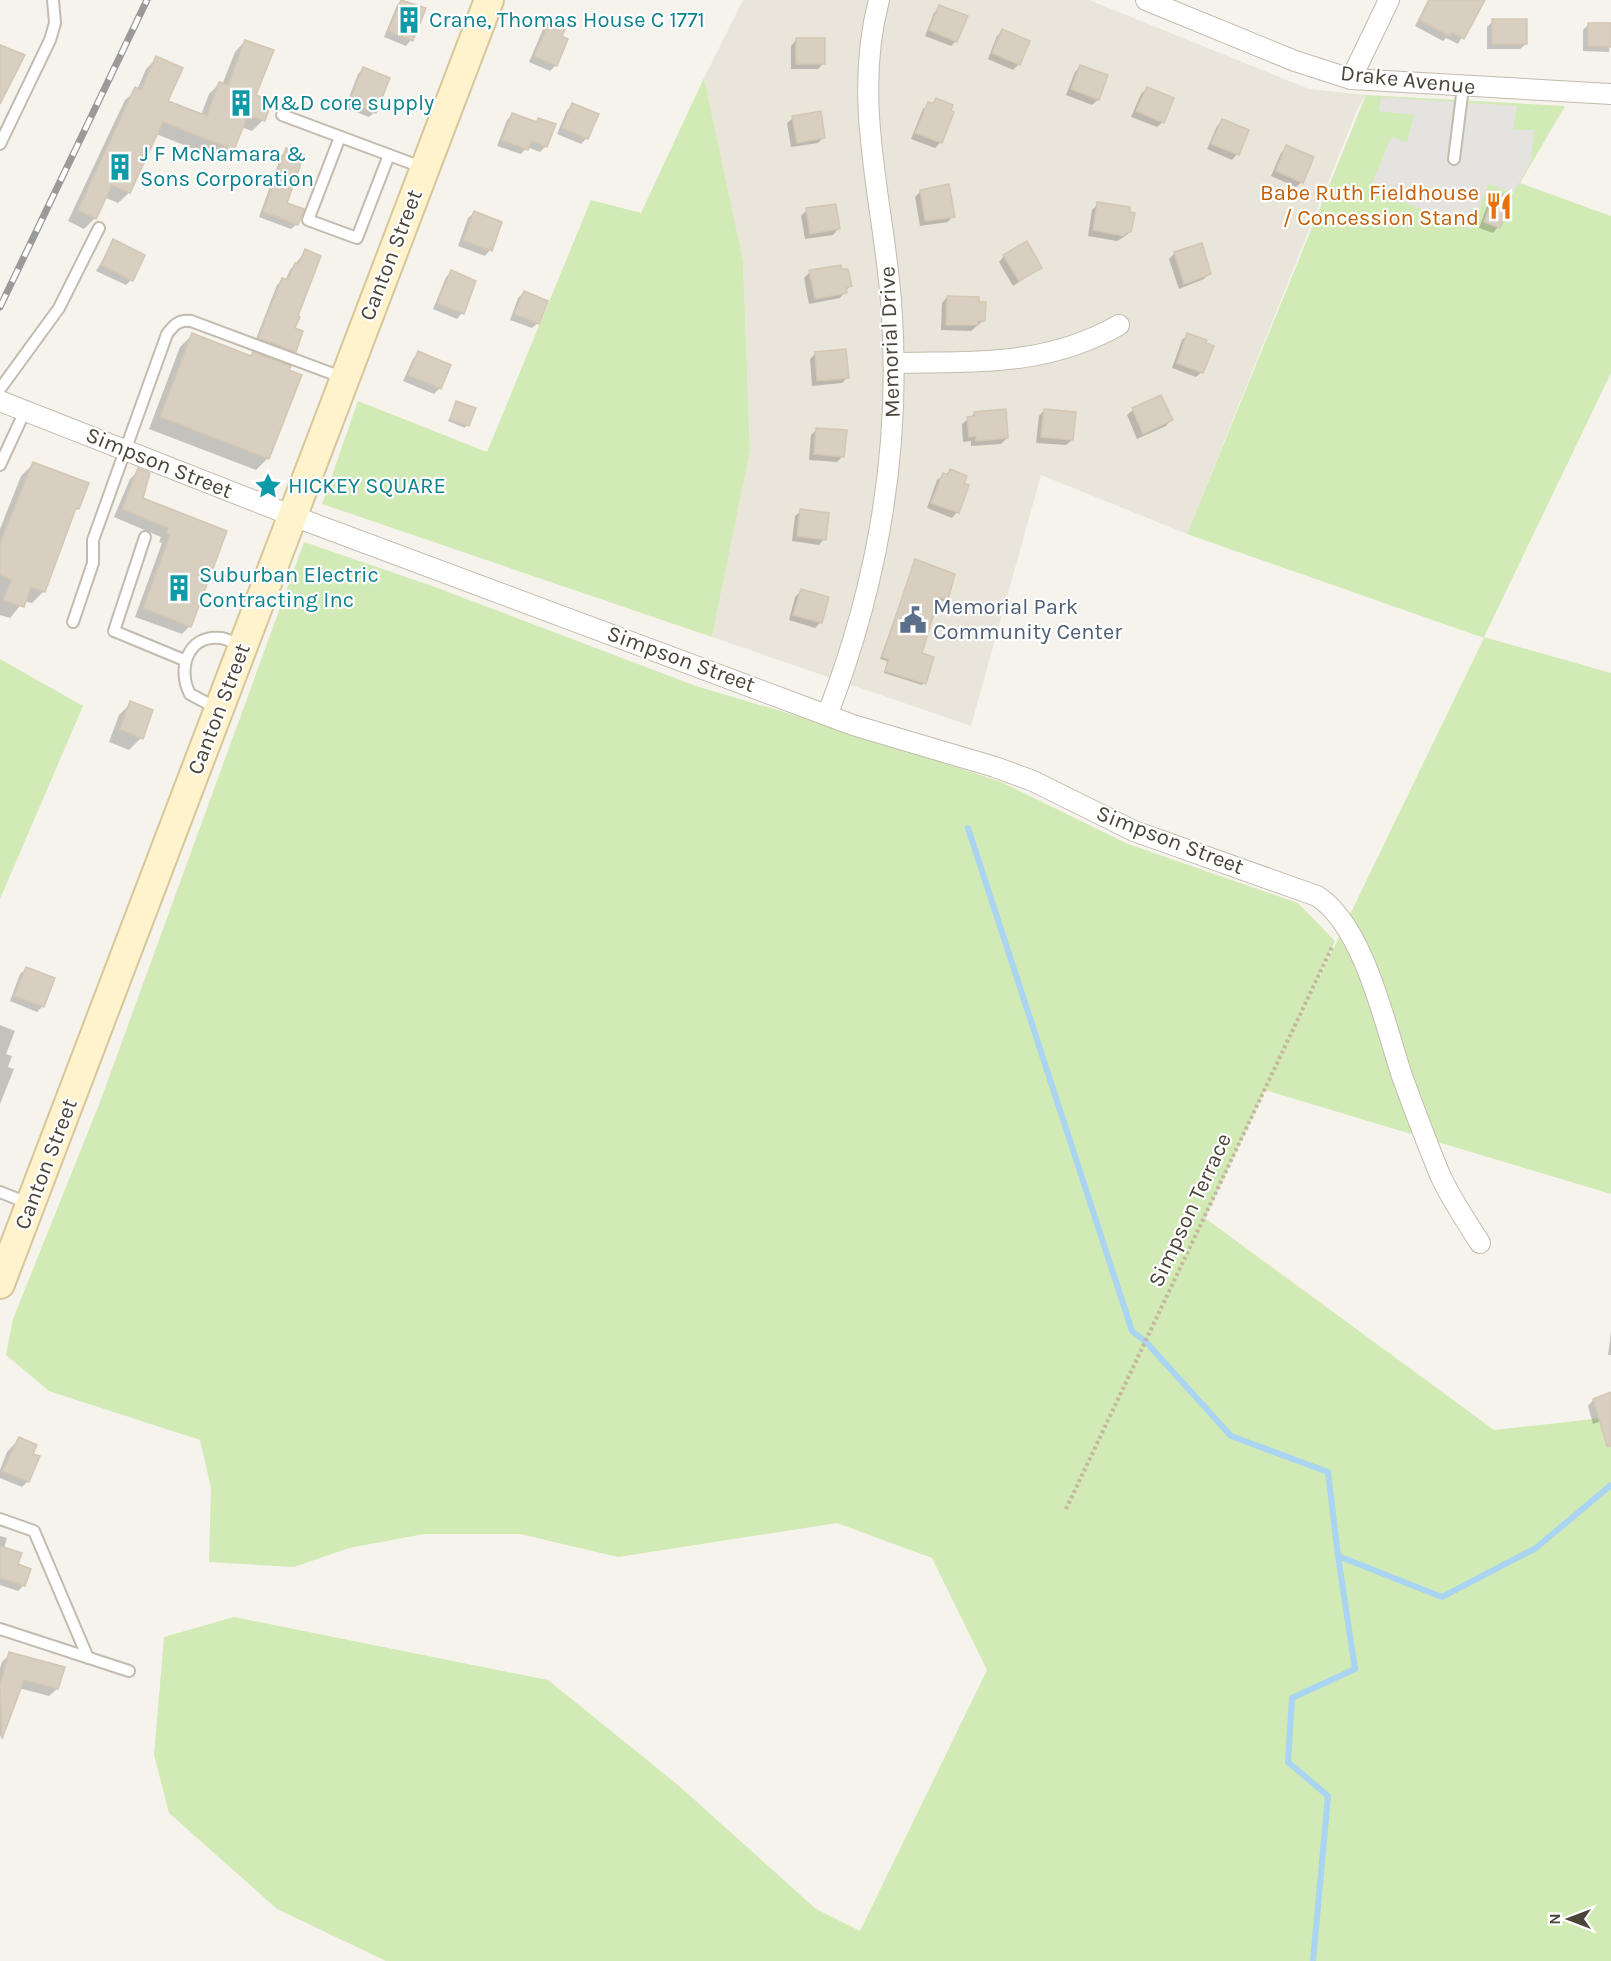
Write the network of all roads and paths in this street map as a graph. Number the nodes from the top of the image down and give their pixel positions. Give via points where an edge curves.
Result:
1 (53, 0) edge
2 (489, 0) edge
3 (879, 0) edge
4 (1146, 0) edge
5 (1389, 0) edge
6 (1351, 79) junction
7 (1463, 87) junction
8 (1611, 94) edge
9 (282, 115) dead end
10 (340, 137) junction
11 (0, 144) edge
12 (389, 155) junction
13 (1454, 159) dead end
14 (424, 168) junction
15 (99, 228) dead end
16 (1119, 325) dead end
17 (895, 363) junction
18 (345, 378) junction
19 (0, 389) edge
20 (0, 401) edge
21 (25, 411) junction
22 (124, 450) junction
23 (0, 465) edge
24 (293, 516) junction
25 (146, 537) dead end
26 (73, 622) dead end
27 (243, 646) junction
28 (184, 660) junction
29 (218, 709) junction
30 (828, 713) junction
31 (1349, 931) junction
32 (0, 1192) edge
33 (30, 1204) junction
34 (1480, 1243) dead end
35 (0, 1284) edge
36 (1066, 1509) dead end
37 (0, 1519) edge
38 (0, 1629) edge
39 (88, 1658) junction
40 (129, 1671) dead end

1 - 11 lane via 55,22 50,40
2 - 14 main road, Canton Street
3 - 17 street, Memorial Drive via 869,46 869,132 885,242
4 - 6 street, Drake Avenue via 1295,61
5 - 6 street
6 - 7 street, Drake Avenue
7 - 8 street, Drake Avenue
7 - 13 lane
9 - 10 lane
10 - 12 lane
10 - 12 lane via 309,220 357,238
12 - 14 lane
14 - 18 main road, Canton Street
15 - 19 lane via 59,308
16 - 17 street via 1070,348 1034,358
17 - 30 street, Memorial Drive via 891,453 876,554 864,606
18 - 22 lane via 183,320 167,334
18 - 24 main road, Canton Street
20 - 21 street, Simpson Street
21 - 22 street, Simpson Street
21 - 23 lane
22 - 24 street, Simpson Street
22 - 26 lane via 93,540 93,564
24 - 27 main road, Canton Street
24 - 30 street, Simpson Street
25 - 28 lane via 114,632
27 - 28 lane via 211,638 200,642
27 - 29 main road, Canton Street
28 - 29 lane via 182,672 190,694
29 - 33 main road, Canton Street
30 - 31 street, Simpson Street via 863,728 995,766 1134,831 1304,890 1335,909
31 - 34 street, Simpson Street via 1441,1177
31 - 36 path, Simpson Terrace via 1335,941
32 - 33 lane
33 - 35 main road, Canton Street
37 - 39 lane via 34,1531
38 - 39 lane
39 - 40 lane

